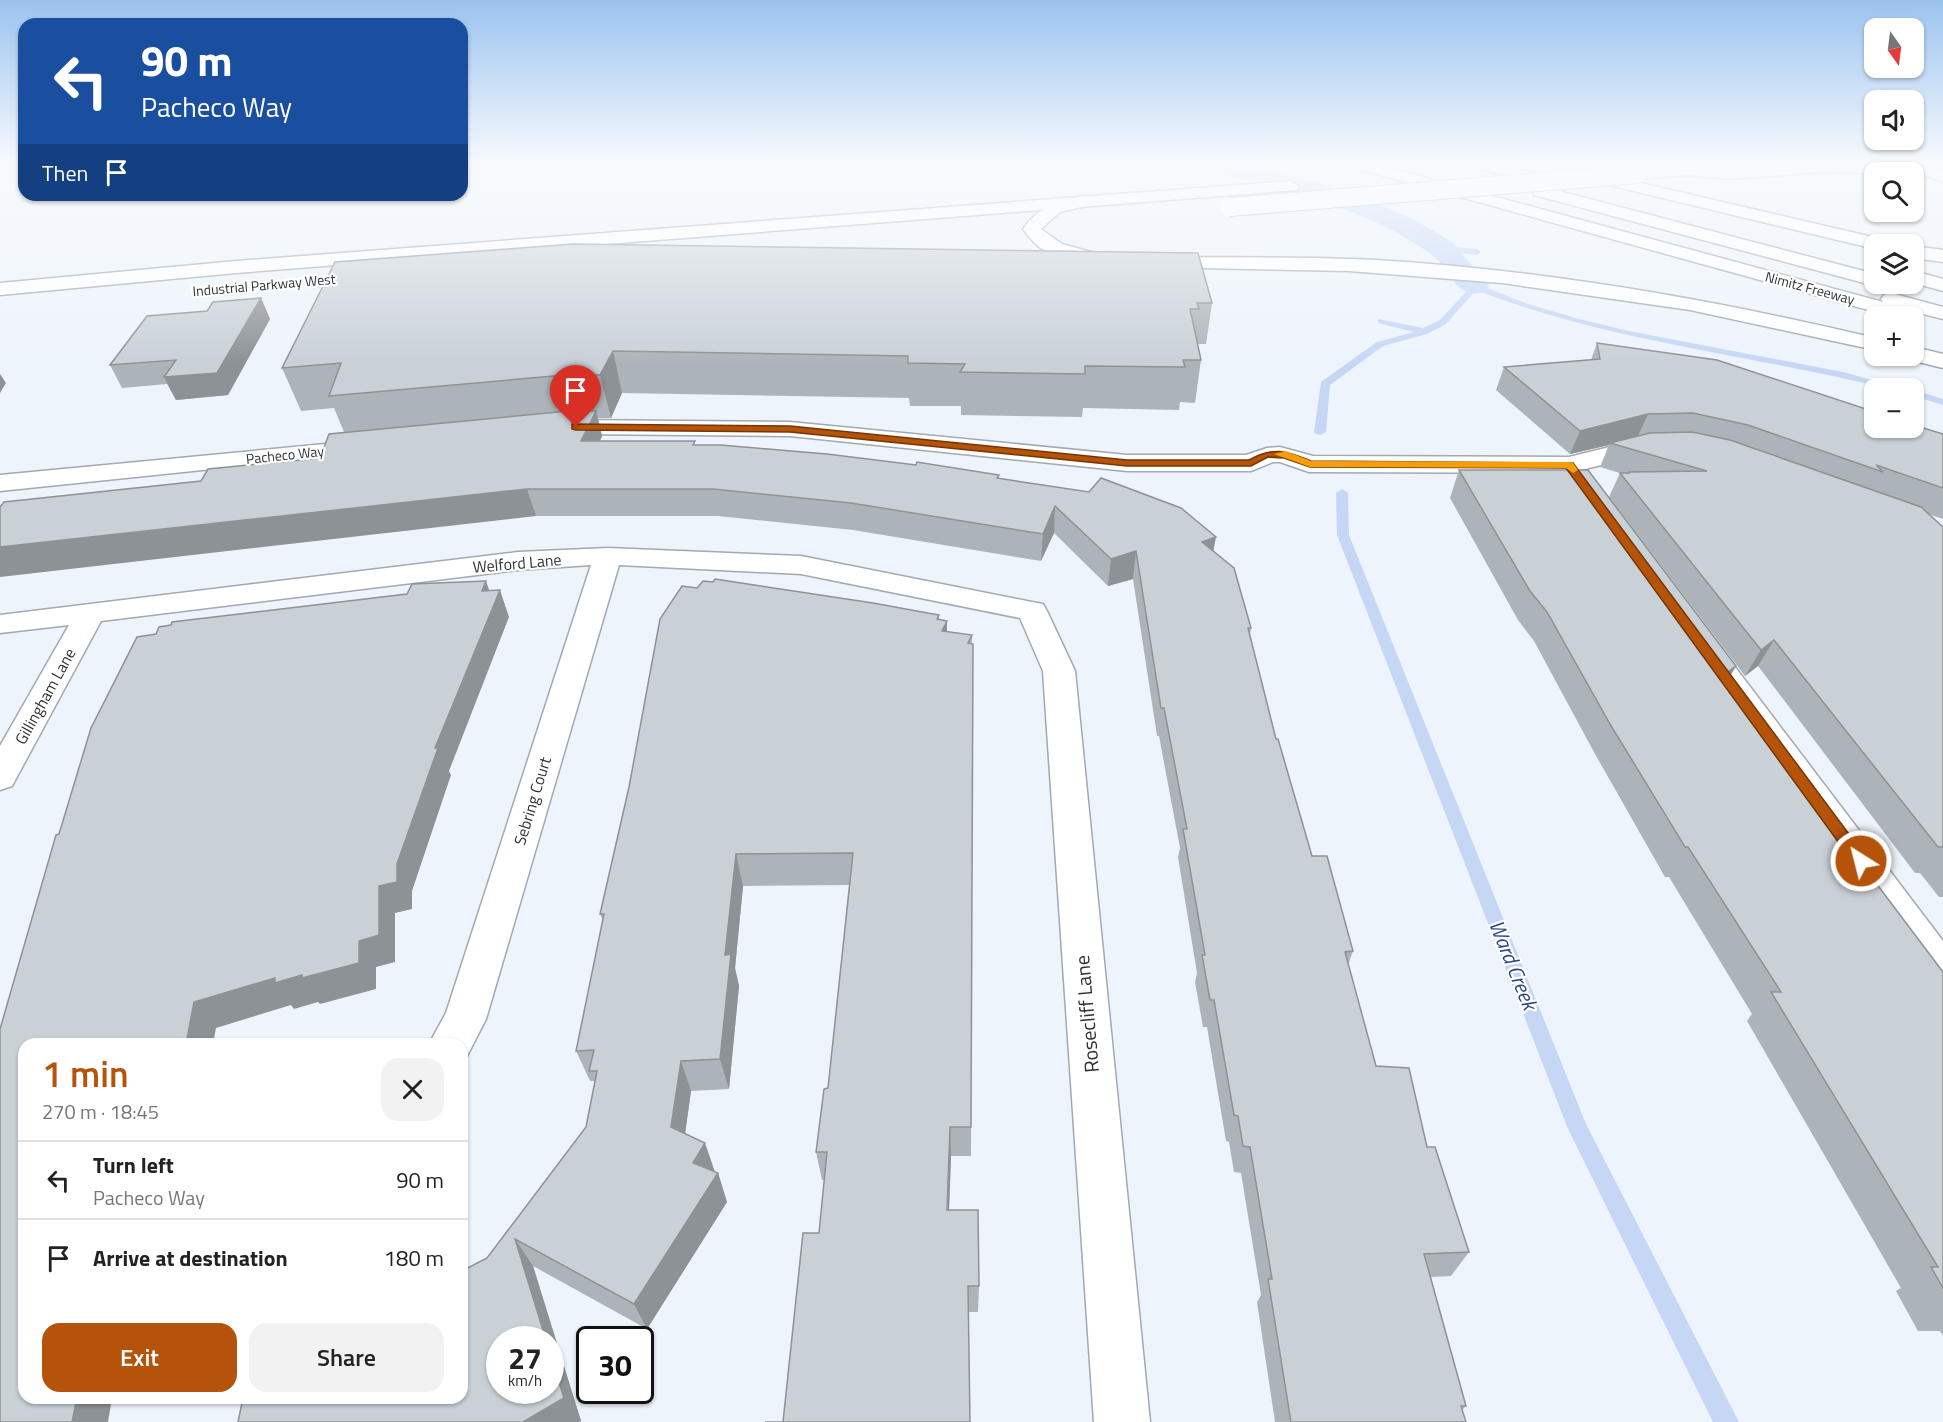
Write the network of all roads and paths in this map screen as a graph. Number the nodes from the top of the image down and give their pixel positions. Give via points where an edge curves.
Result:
1 (694, 231) edge
2 (922, 231) edge
3 (1033, 231) edge
4 (1602, 231) edge
5 (1642, 231) edge
6 (1701, 231) edge
7 (1731, 231) edge
8 (1824, 231) edge
9 (1864, 241) edge
10 (660, 253) edge
11 (1924, 253) edge
12 (1943, 256) edge
13 (1040, 262) edge
14 (1123, 263) junction
15 (1864, 264) edge
16 (1864, 277) edge
17 (1924, 280) edge
18 (1943, 285) edge
19 (0, 289) edge
20 (1924, 293) edge
21 (1943, 298) edge
22 (1873, 306) edge
23 (1943, 313) edge
24 (1924, 320) edge
25 (1943, 325) edge
26 (1864, 342) edge
27 (1924, 356) edge
28 (1943, 361) edge
29 (529, 431) edge
30 (388, 445) edge
31 (1671, 446) edge
32 (0, 483) edge
33 (608, 556) junction
34 (1032, 611) joint
35 (90, 614) junction
36 (1682, 619) edge
37 (0, 624) edge
38 (0, 777) edge
39 (1943, 972) edge
40 (455, 1038) edge
41 (1122, 1422) edge

1 - 19 main road, Industrial Parkway West
2 - 10 main road
3 - 14 main road via 1066,253
4 - 22 main road, Nimitz Freeway
5 - 23 main road
6 - 16 main road
7 - 15 main road
8 - 9 main road
11 - 12 main road
13 - 14 main road
14 - 26 main road via 1373,266 1512,278 1706,308
17 - 18 main road
20 - 21 main road
24 - 25 main road, Nimitz Freeway
27 - 28 main road
29 - 31 main road via 576,427 790,429 1127,463 1251,463 1270,474 1292,474 1310,464 1578,477 1638,447
30 - 32 main road, Pacheco Way
33 - 34 main road, Welford Lane via 801,565
33 - 35 main road, Welford Lane via 518,561
33 - 40 main road, Sebring Court via 465,1019
34 - 41 main road, Rosecliff Lane via 1059,671
35 - 37 main road, Welford Lane
35 - 38 main road, Gillingham Lane
36 - 39 main road

